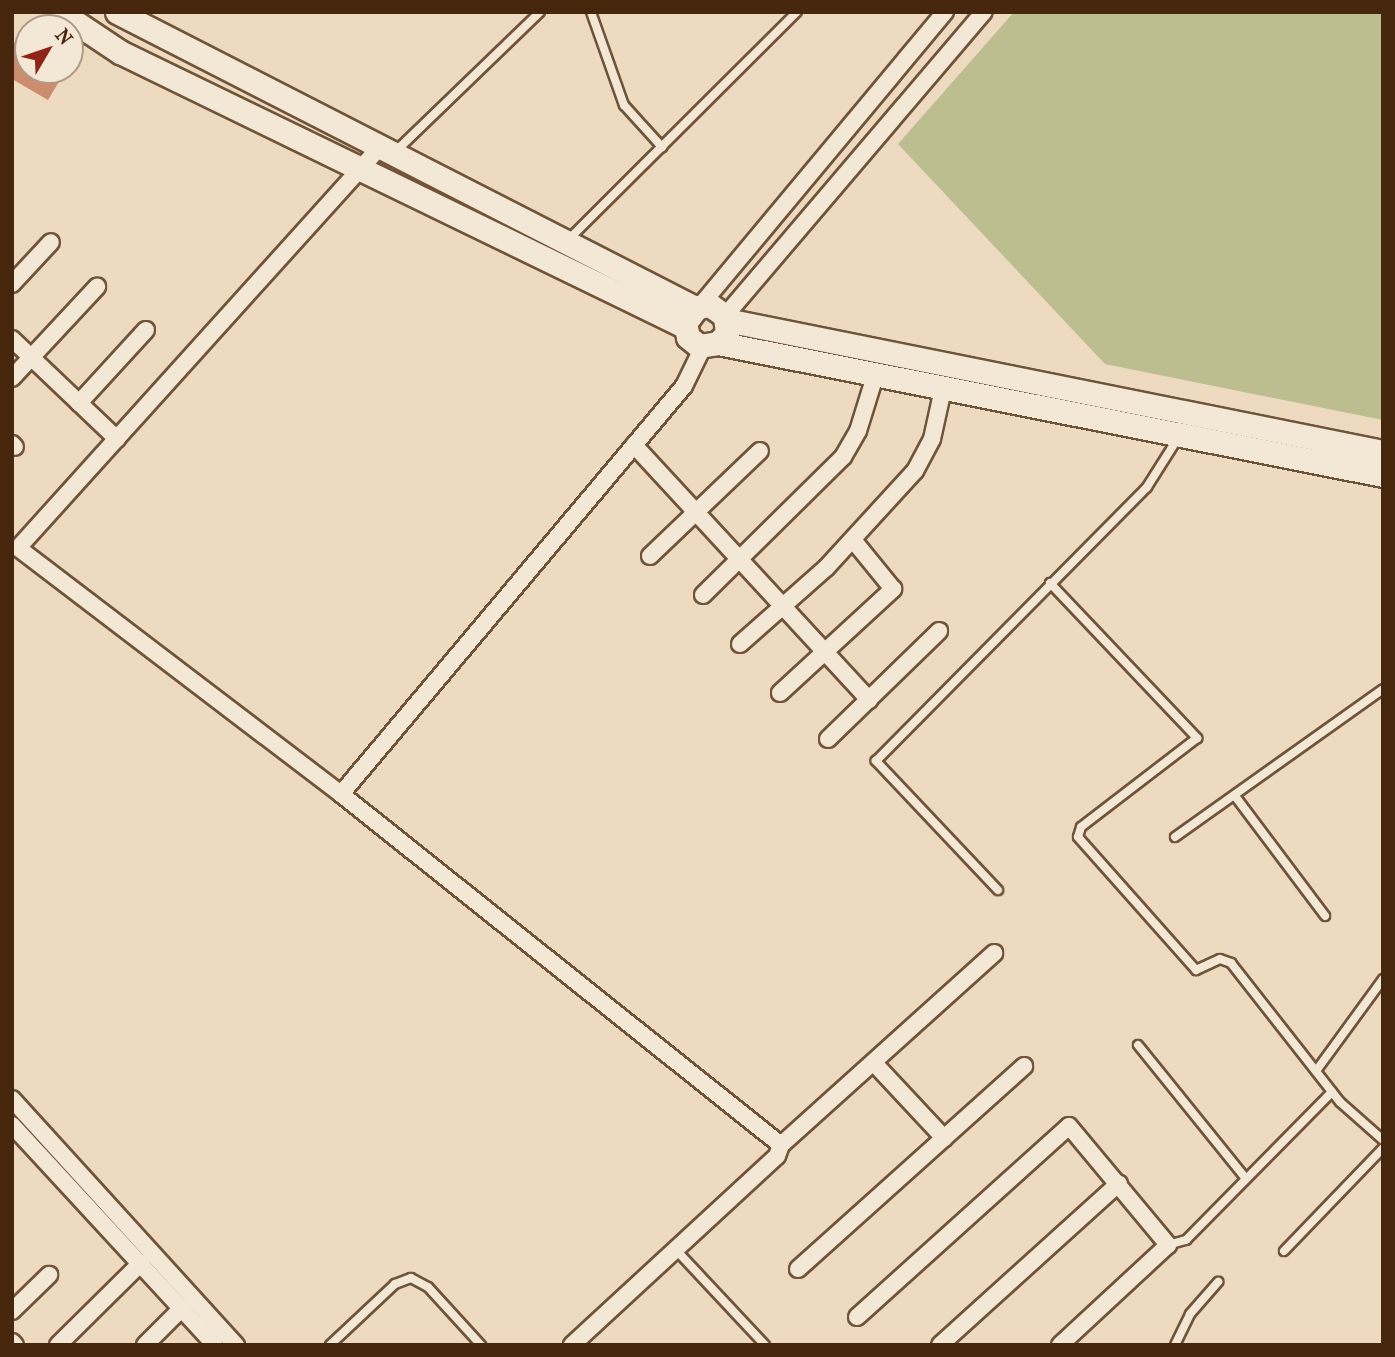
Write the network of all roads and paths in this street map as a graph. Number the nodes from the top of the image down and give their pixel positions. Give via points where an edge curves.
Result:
1 (60, 12) edge
2 (117, 12) edge
3 (540, 12) edge
4 (592, 12) edge
5 (797, 12) edge
6 (945, 12) edge
7 (984, 12) edge
8 (662, 147) junction
9 (386, 150) junction
10 (361, 169) junction
11 (51, 242) dead end
12 (564, 245) junction
13 (12, 284) edge
14 (97, 287) dead end
15 (694, 314) junction
16 (726, 318) junction
17 (146, 330) dead end
18 (12, 339) edge
19 (710, 345) junction
20 (31, 357) junction
21 (875, 376) junction
22 (12, 378) edge
23 (943, 389) junction
24 (79, 403) junction
25 (1179, 435) junction
26 (117, 439) junction
27 (634, 445) junction
28 (761, 451) dead end
29 (1383, 452) edge
30 (1383, 475) edge
31 (696, 513) junction
32 (853, 540) junction
33 (14, 549) edge
34 (650, 556) dead end
35 (740, 560) junction
36 (1051, 583) junction
37 (703, 596) dead end
38 (783, 606) junction
39 (939, 631) dead end
40 (740, 643) dead end
41 (825, 653) junction
42 (1383, 689) edge
43 (780, 693) dead end
44 (869, 700) junction
45 (828, 739) dead end
46 (341, 794) junction
47 (1235, 796) junction
48 (1175, 836) dead end
49 (998, 890) dead end
50 (1325, 916) dead end
51 (994, 953) dead end
52 (1383, 979) edge
53 (1138, 1045) dead end
54 (874, 1063) junction
55 (1024, 1066) dead end
56 (1316, 1071) junction
57 (1332, 1092) junction
58 (12, 1099) edge
59 (12, 1125) edge
60 (944, 1138) junction
61 (1383, 1140) edge
62 (781, 1145) junction
63 (1383, 1148) edge
64 (1246, 1179) junction
65 (1119, 1183) junction
66 (1168, 1245) junction
67 (676, 1250) junction
68 (1284, 1251) dead end
69 (141, 1263) junction
70 (798, 1269) dead end
71 (49, 1275) dead end
72 (1218, 1282) dead end
73 (182, 1308) junction
74 (12, 1311) edge
75 (857, 1317) dead end
76 (581, 1342) edge
77 (209, 1343) edge
78 (58, 1345) edge
79 (145, 1345) edge
80 (236, 1345) edge
81 (330, 1345) edge
82 (481, 1345) edge
83 (765, 1345) edge
84 (940, 1345) edge
85 (1060, 1345) edge
86 (1175, 1345) edge

1 - 10 main road via 120,52
2 - 9 main road
3 - 9 lane
4 - 8 lane via 624,104
5 - 8 lane
6 - 15 street
7 - 16 street
8 - 12 lane
9 - 10 street
9 - 12 main road
10 - 15 main road
10 - 26 street
11 - 13 street
12 - 15 main road
14 - 20 street
15 - 16 main road via 710,305
15 - 19 main road via 693,342
16 - 19 main road via 726,332
16 - 29 main road
17 - 24 street
18 - 20 street
19 - 21 main road
19 - 27 street via 684,386
20 - 22 street
20 - 24 street
21 - 23 main road
21 - 35 street via 852,445
23 - 25 main road
23 - 32 street via 925,456
24 - 26 street
25 - 30 main road
25 - 36 lane via 1147,487
26 - 33 street
27 - 31 street
27 - 46 street
28 - 31 street
31 - 34 street
31 - 35 street
32 - 38 street
32 - 41 street via 893,589
33 - 46 street
35 - 37 street
35 - 38 street
36 - 49 lane via 876,761
36 - 56 lane via 1197,738 1081,827 1078,837 1196,970 1220,959 1231,963
38 - 40 street
38 - 41 street
39 - 44 street
41 - 43 street
41 - 44 street
42 - 47 lane
44 - 45 street
46 - 62 street
47 - 48 lane
47 - 50 lane
51 - 54 street
52 - 56 lane
53 - 64 lane
54 - 60 street
54 - 62 street
55 - 60 street
56 - 57 lane
57 - 61 lane
57 - 64 lane
58 - 80 street
59 - 69 street
60 - 70 street
62 - 67 street
63 - 68 lane
64 - 66 lane via 1186,1240
65 - 66 street
65 - 75 street via 1075,1129 1061,1127
65 - 84 street
66 - 85 street
67 - 76 street
67 - 83 lane
69 - 73 street
69 - 78 street
71 - 74 street
72 - 86 lane via 1190,1314
73 - 77 street
73 - 79 street
81 - 82 lane via 395,1284 411,1278 428,1287

